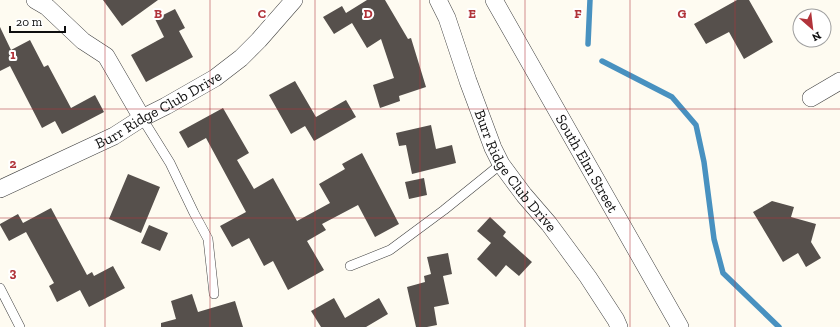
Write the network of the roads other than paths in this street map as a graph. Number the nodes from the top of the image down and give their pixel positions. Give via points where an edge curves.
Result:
1 (35, 0) edge
2 (294, 0) edge
3 (438, 0) edge
4 (494, 0) edge
5 (840, 81) edge
6 (811, 98) dead end
7 (142, 118) junction
8 (502, 164) junction
9 (0, 189) edge
10 (350, 266) dead end
11 (0, 288) edge
12 (214, 294) dead end
13 (20, 327) edge
14 (618, 327) edge
15 (680, 327) edge

1 - 7 street via 47,7 83,41 106,56
2 - 7 street, Burr Ridge Club Drive via 241,58 215,78
3 - 8 street, Burr Ridge Club Drive via 447,18 493,148
4 - 15 street, South Elm Street
5 - 6 street
7 - 9 street, Burr Ridge Club Drive via 114,136
7 - 12 lane via 170,163 208,239
8 - 10 lane via 390,250
8 - 14 street, Burr Ridge Club Drive via 588,277
11 - 13 lane

